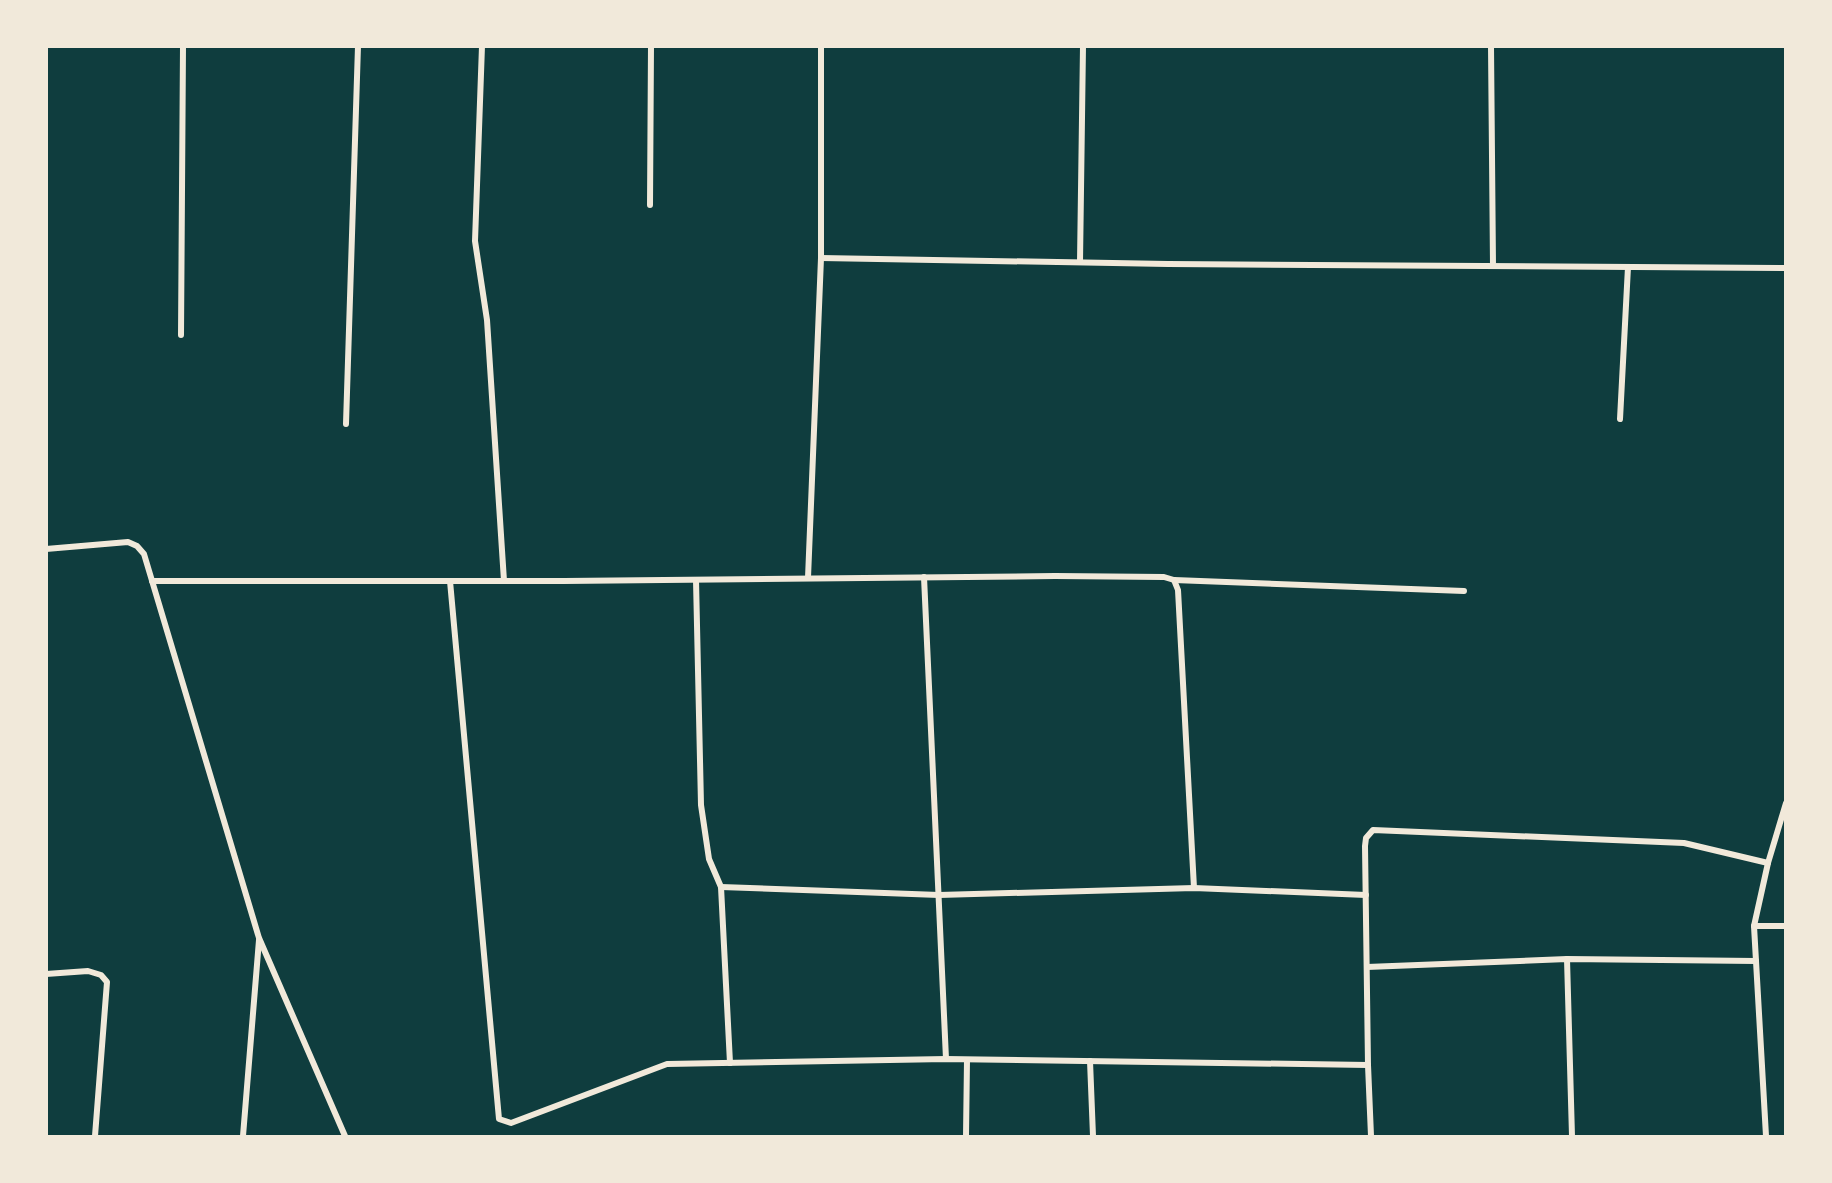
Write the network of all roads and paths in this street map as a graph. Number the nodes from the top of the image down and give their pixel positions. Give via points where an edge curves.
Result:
1 (183, 46) edge
2 (358, 46) edge
3 (482, 46) edge
4 (651, 46) edge
5 (821, 46) edge
6 (1083, 46) edge
7 (1491, 46) edge
8 (650, 205) dead end
9 (821, 258) junction
10 (1080, 262) junction
11 (1493, 266) junction
12 (1628, 267) junction
13 (1785, 268) edge
14 (181, 335) dead end
15 (1620, 419) dead end
16 (346, 424) dead end
17 (46, 549) edge
18 (924, 577) junction
19 (808, 578) junction
20 (696, 580) junction
21 (1174, 580) junction
22 (153, 581) junction
23 (450, 581) junction
24 (504, 581) junction
25 (1464, 591) dead end
26 (1785, 803) edge
27 (1768, 863) junction
28 (721, 887) junction
29 (1194, 888) junction
30 (939, 895) junction
31 (1366, 895) junction
32 (1754, 926) junction
33 (1785, 926) edge
34 (260, 938) junction
35 (1567, 959) junction
36 (1756, 961) junction
37 (1366, 967) junction
38 (46, 974) edge
39 (946, 1059) junction
40 (967, 1060) junction
41 (1090, 1061) junction
42 (730, 1063) junction
43 (1368, 1065) junction
44 (95, 1137) edge
45 (243, 1137) edge
46 (345, 1137) edge
47 (966, 1137) edge
48 (1093, 1137) edge
49 (1371, 1137) edge
50 (1572, 1137) edge
51 (1766, 1137) edge

1 - 14 street
2 - 16 street
3 - 24 street via 475,242 487,320
4 - 8 street
5 - 9 street
6 - 10 street
7 - 11 street
9 - 10 street
9 - 19 street
10 - 11 street
11 - 12 street
12 - 13 street
12 - 15 street
17 - 22 street via 128,542 144,554
18 - 19 street
18 - 21 street
18 - 30 street
19 - 20 street
20 - 24 street
20 - 28 street via 701,805 709,859
21 - 25 street
21 - 29 street via 1178,590
22 - 23 street
22 - 34 street
23 - 24 street
23 - 42 street via 499,1119 511,1123 667,1064
26 - 27 street
27 - 31 street via 1684,843 1373,830 1365,846
27 - 32 street
28 - 30 street
28 - 42 street
29 - 30 street
29 - 31 street
30 - 39 street
31 - 37 street
32 - 33 street
32 - 36 street
34 - 45 street
34 - 46 street
35 - 36 street
35 - 37 street
35 - 50 street
36 - 51 street
37 - 43 street
38 - 44 street via 88,971 101,975 107,982
39 - 40 street
39 - 42 street
40 - 41 street
40 - 47 street
41 - 43 street
41 - 48 street
43 - 49 street

